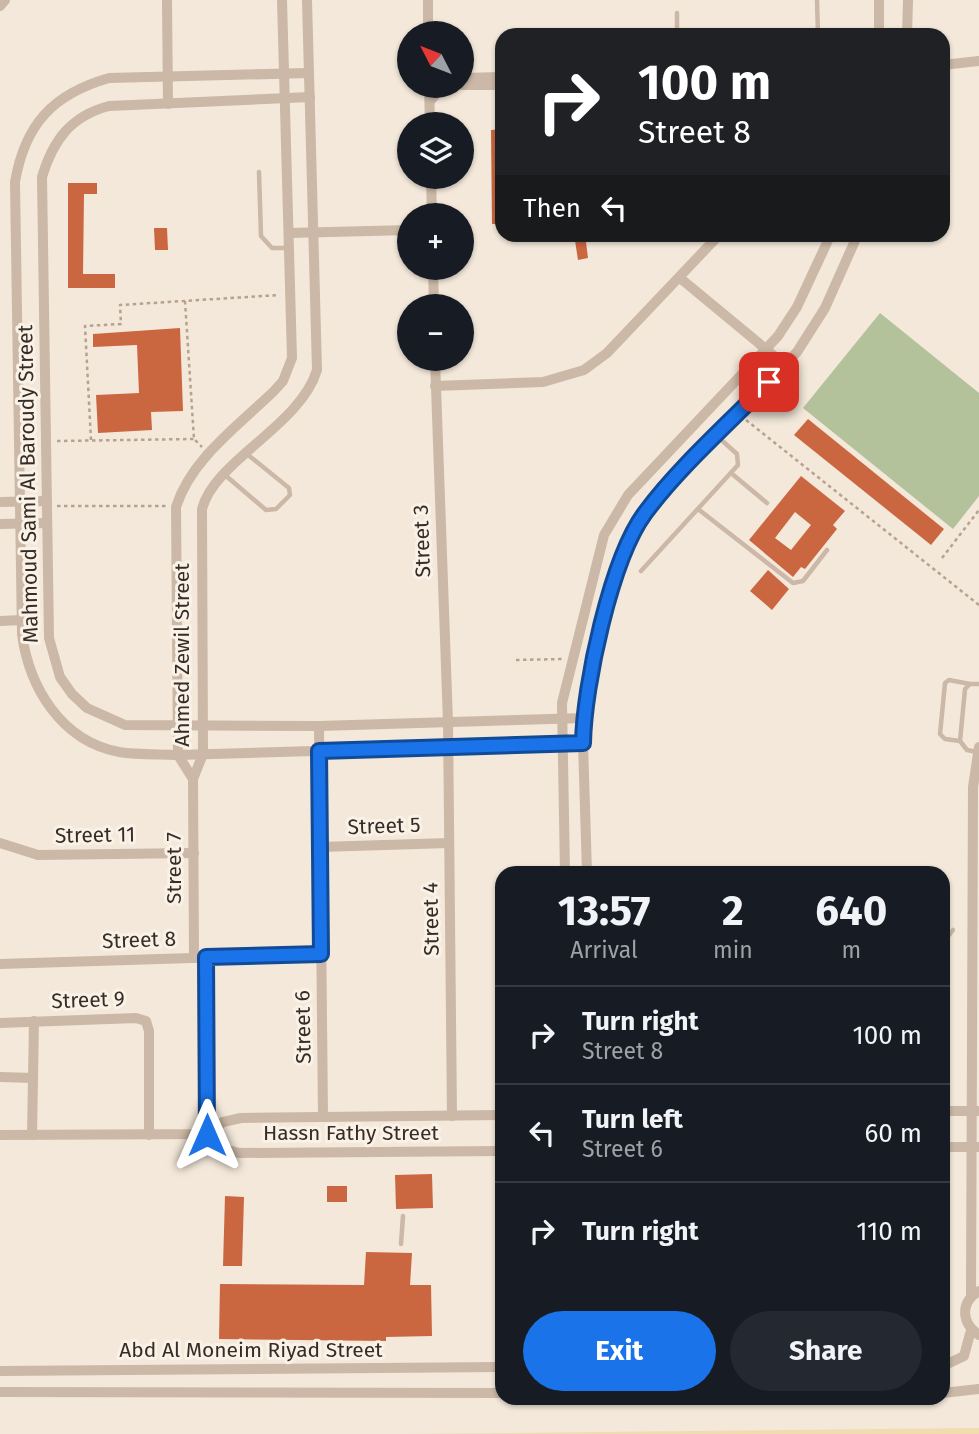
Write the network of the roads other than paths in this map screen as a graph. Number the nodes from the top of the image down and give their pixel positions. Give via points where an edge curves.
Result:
1 (5, 0) edge
2 (167, 0) edge
3 (282, 0) edge
4 (307, 0) edge
5 (428, 0) edge
6 (817, 0) edge
7 (879, 0) edge
8 (908, 0) edge
9 (0, 6) edge
10 (677, 13) dead end
11 (428, 21) edge
12 (677, 28) edge
13 (818, 28) edge
14 (878, 28) edge
15 (907, 28) edge
16 (979, 61) edge
17 (950, 64) edge
18 (284, 73) junction
19 (309, 73) junction
20 (167, 77) junction
21 (495, 77) edge
22 (474, 78) edge
23 (474, 85) edge
24 (495, 85) edge
25 (310, 97) junction
26 (430, 98) edge
27 (433, 98) edge
28 (285, 99) junction
29 (430, 101) junction
30 (168, 104) junction
31 (430, 112) edge
32 (258, 172) dead end
33 (397, 230) edge
34 (289, 233) junction
35 (314, 233) junction
36 (713, 242) edge
37 (827, 242) edge
38 (854, 242) edge
39 (289, 248) junction
40 (680, 278) junction
41 (766, 350) junction
42 (785, 365) junction
43 (435, 371) edge
44 (435, 386) junction
45 (717, 436) junction
46 (247, 454) junction
47 (731, 473) junction
48 (225, 475) junction
49 (20, 501) junction
50 (0, 502) edge
51 (47, 503) junction
52 (767, 503) dead end
53 (698, 509) junction
54 (47, 523) junction
55 (0, 524) edge
56 (20, 524) junction
57 (827, 550) dead end
58 (641, 571) dead end
59 (22, 620) junction
60 (0, 621) edge
61 (970, 684) junction
62 (979, 684) edge
63 (561, 718) junction
64 (584, 718) junction
65 (448, 722) junction
66 (319, 726) junction
67 (178, 727) junction
68 (203, 728) junction
69 (960, 741) junction
70 (562, 743) junction
71 (583, 743) junction
72 (448, 747) junction
73 (978, 750) edge
74 (319, 751) junction
75 (203, 754) junction
76 (178, 755) junction
77 (193, 779) junction
78 (0, 843) edge
79 (449, 843) junction
80 (320, 847) junction
81 (194, 853) junction
82 (565, 866) edge
83 (587, 866) edge
84 (953, 930) dead end
85 (950, 934) edge
86 (321, 954) junction
87 (206, 957) junction
88 (194, 958) junction
89 (0, 964) edge
90 (34, 1021) junction
91 (0, 1023) edge
92 (0, 1077) edge
93 (33, 1077) junction
94 (950, 1111) edge
95 (974, 1111) edge
96 (452, 1115) junction
97 (495, 1115) edge
98 (323, 1117) junction
99 (0, 1135) edge
100 (32, 1135) junction
101 (149, 1135) junction
102 (207, 1135) junction
103 (950, 1147) edge
104 (974, 1147) edge
105 (495, 1151) edge
106 (403, 1216) dead end
107 (401, 1244) dead end
108 (975, 1294) edge
109 (975, 1332) edge
110 (950, 1363) edge
111 (495, 1367) edge
112 (0, 1371) edge
113 (979, 1389) edge
114 (0, 1392) edge
115 (495, 1392) edge
116 (950, 1392) edge

1 - 9 street
2 - 20 street
3 - 18 street, Ahmed Zewil Street
4 - 19 street, Ahmed Zewil Street
5 - 11 street
6 - 13 lane
7 - 14 street
8 - 15 street
10 - 12 lane
16 - 17 street
18 - 19 street, Mahmoud Sami Al Baroudy Street
18 - 20 street, Mahmoud Sami Al Baroudy Street
18 - 28 street, Ahmed Zewil Street
19 - 25 street, Ahmed Zewil Street
20 - 30 street
20 - 49 street, Mahmoud Sami Al Baroudy Street via 109,78 74,91 44,114 19,157 15,182
21 - 22 street
23 - 24 street
25 - 28 street, Mahmoud Sami Al Baroudy Street
25 - 35 street, Ahmed Zewil Street
26 - 29 street
27 - 29 street
28 - 30 street, Mahmoud Sami Al Baroudy Street
28 - 34 street, Ahmed Zewil Street
29 - 31 street
30 - 51 street, Mahmoud Sami Al Baroudy Street via 90,111 73,121 49,154 42,177
32 - 39 lane via 261,236 272,248
33 - 35 street
34 - 35 street
34 - 39 street, Ahmed Zewil Street
35 - 46 street, Ahmed Zewil Street via 318,358 313,382 300,402
36 - 40 street
37 - 41 street via 797,307
38 - 42 street via 817,323
39 - 67 street, Ahmed Zewil Street via 292,358 283,381 197,465 176,507
40 - 41 street
40 - 44 street via 602,358 571,376 543,382
41 - 42 street
41 - 63 street via 619,508 599,550
42 - 45 street
43 - 44 street, Street 3
44 - 65 street, Street 3
45 - 47 lane via 737,454 738,465
45 - 64 street via 650,506 628,541 604,623
46 - 48 street, Ahmed Zewil Street
46 - 48 lane via 289,488 289,495 276,509 266,510
47 - 52 lane
47 - 53 lane
48 - 68 street, Ahmed Zewil Street via 208,493 202,509
49 - 50 street
49 - 51 street
49 - 56 street, Mahmoud Sami Al Baroudy Street
51 - 54 street, Mahmoud Sami Al Baroudy Street
53 - 57 lane via 793,583 803,581
53 - 58 lane
54 - 56 street
54 - 67 street, Mahmoud Sami Al Baroudy Street via 49,638 60,677 87,708 105,719 125,725
55 - 56 street
56 - 59 street, Mahmoud Sami Al Baroudy Street
59 - 60 street
59 - 76 street, Mahmoud Sami Al Baroudy Street via 32,679 58,718 86,739 118,752
61 - 62 lane
61 - 69 lane via 965,690
61 - 69 lane via 945,683 940,734
63 - 64 street, Mahmoud Sami Al Baroudy Street
63 - 65 street, Mahmoud Sami Al Baroudy Street
63 - 70 street
64 - 71 street
65 - 66 street, Mahmoud Sami Al Baroudy Street
65 - 72 street, Street 4
66 - 68 street, Mahmoud Sami Al Baroudy Street
66 - 74 street, Street 6
67 - 68 street, Mahmoud Sami Al Baroudy Street
67 - 76 street, Ahmed Zewil Street
68 - 75 street, Ahmed Zewil Street
69 - 73 lane via 967,750
70 - 71 street, Mahmoud Sami Al Baroudy Street
70 - 72 street, Mahmoud Sami Al Baroudy Street
70 - 82 street
71 - 83 street
72 - 74 street, Mahmoud Sami Al Baroudy Street
72 - 79 street, Street 4
73 - 95 street via 973,788
74 - 75 street, Mahmoud Sami Al Baroudy Street
74 - 80 street, Street 6
75 - 76 street, Mahmoud Sami Al Baroudy Street
75 - 77 street, Ahmed Zewil Street
76 - 77 street, Ahmed Zewil Street
77 - 81 street, Street 7
78 - 81 street, Street 11 via 38,855
79 - 80 street, Street 5
79 - 96 street, Street 4
80 - 86 street, Street 6
81 - 88 street, Street 7
84 - 85 lane
86 - 87 street, Street 8
86 - 98 street, Street 6
87 - 88 street, Street 8
87 - 102 street
88 - 89 street, Street 8
90 - 91 street, Street 9
90 - 93 street
90 - 101 street, Street 9 via 146,1021
92 - 93 street
93 - 100 street
94 - 95 street
95 - 104 street
96 - 97 street, Hassn Fathy Street
96 - 98 street, Hassn Fathy Street
98 - 102 street, Hassn Fathy Street via 235,1118
99 - 100 street, Hassn Fathy Street
100 - 101 street, Hassn Fathy Street
101 - 102 street, Hassn Fathy Street
102 - 105 street, Hassn Fathy Street via 221,1148 239,1153
103 - 104 street
104 - 108 street
106 - 107 lane
108 - 109 street via 965,1309
109 - 110 street via 964,1356
111 - 112 street, Abd Al Moneim Riyad Street
113 - 116 street
114 - 115 street, Abd Al Moneim Riyad Street

